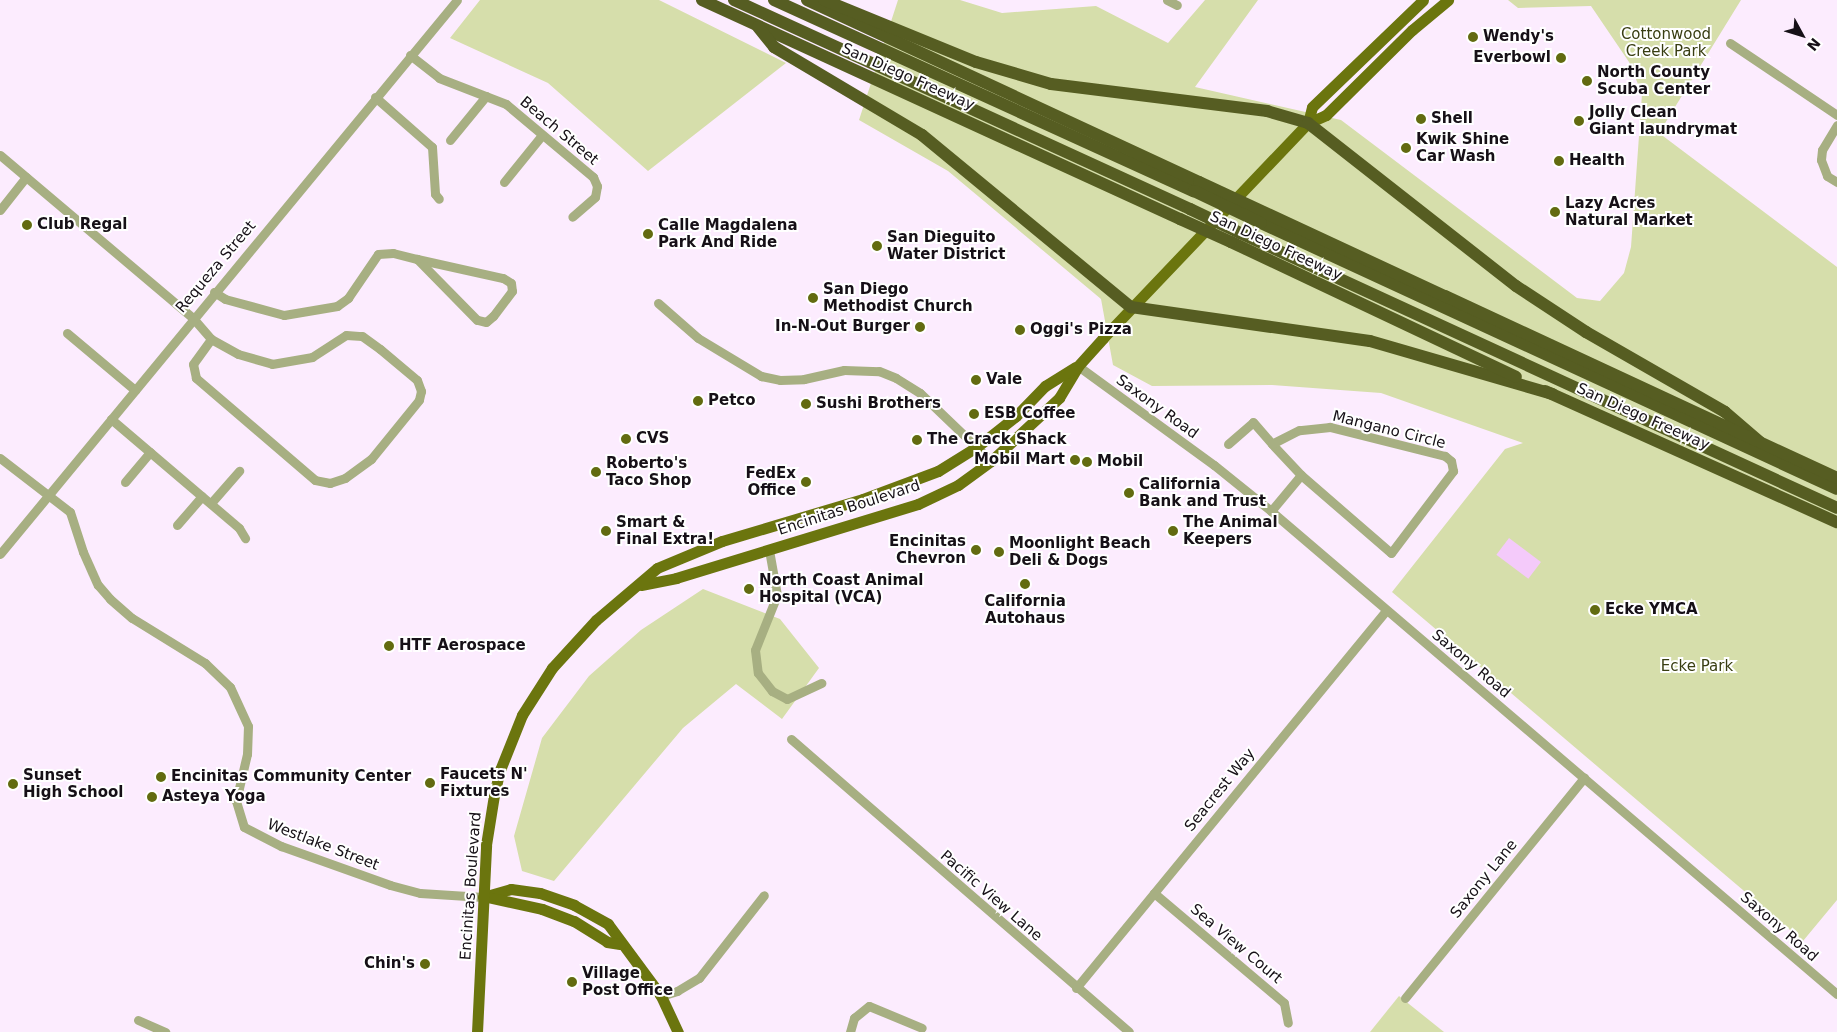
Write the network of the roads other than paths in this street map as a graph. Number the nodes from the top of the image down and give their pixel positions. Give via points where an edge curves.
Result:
1 (457, 0) edge
2 (702, 0) edge
3 (734, 0) edge
4 (774, 0) edge
5 (807, 0) edge
6 (824, 0) edge
7 (1167, 0) edge
8 (1423, 0) edge
9 (1448, 0) edge
10 (1177, 5) dead end
11 (758, 27) junction
12 (1730, 43) dead end
13 (410, 55) junction
14 (486, 96) junction
15 (375, 97) junction
16 (1837, 115) edge
17 (1308, 123) junction
18 (1837, 125) edge
19 (542, 134) junction
20 (450, 140) dead end
21 (0, 155) edge
22 (26, 177) junction
23 (504, 182) dead end
24 (1837, 182) edge
25 (1196, 186) junction
26 (439, 199) dead end
27 (0, 210) edge
28 (572, 217) dead end
29 (1235, 238) junction
30 (417, 259) junction
31 (214, 292) junction
32 (658, 303) dead end
33 (1131, 307) junction
34 (192, 317) junction
35 (67, 333) dead end
36 (211, 339) junction
37 (1078, 366) junction
38 (135, 390) junction
39 (1552, 394) junction
40 (111, 419) junction
41 (1760, 442) junction
42 (1228, 444) dead end
43 (1272, 444) junction
44 (978, 446) junction
45 (150, 452) junction
46 (0, 458) edge
47 (991, 461) junction
48 (239, 471) dead end
49 (1302, 475) junction
50 (1837, 478) edge
51 (125, 482) dead end
52 (1837, 489) edge
53 (50, 494) junction
54 (202, 496) junction
55 (211, 503) junction
56 (1837, 508) edge
57 (1271, 511) junction
58 (1837, 522) edge
59 (177, 525) dead end
60 (245, 538) dead end
61 (769, 550) junction
62 (0, 554) edge
63 (640, 585) junction
64 (1386, 610) junction
65 (821, 683) dead end
66 (791, 739) dead end
67 (1584, 778) junction
68 (1154, 893) junction
69 (764, 895) dead end
70 (482, 897) junction
71 (1076, 988) junction
72 (1836, 991) edge
73 (661, 996) junction
74 (1405, 998) dead end
75 (138, 1020) dead end
76 (1288, 1023) dead end
77 (922, 1028) dead end
78 (165, 1032) edge
79 (477, 1032) edge
80 (678, 1032) edge
81 (850, 1032) edge
82 (1129, 1032) edge

1 - 13 street, Requeza Street
2 - 11 highway, San Diego Freeway
3 - 29 highway, bridge via 1190,209
4 - 25 highway
5 - 25 highway, San Diego Freeway
6 - 17 highway via 976,62 1051,84 1267,111
7 - 10 street
8 - 17 main road, Encinitas Boulevard via 1312,107
9 - 17 main road, Encinitas Boulevard via 1412,30 1326,115
11 - 29 highway, San Diego Freeway, bridge via 1180,219
11 - 33 highway via 774,47 922,135
12 - 16 street
13 - 14 street, Beach Street via 440,78
13 - 15 street, Requeza Street
14 - 19 street, Beach Street via 506,104
14 - 20 street
15 - 26 street via 432,147 434,194
15 - 31 street, Requeza Street
17 - 33 main road, Encinitas Boulevard
17 - 41 highway via 1516,286 1586,332 1725,412
18 - 24 street via 1822,150 1821,160 1827,176
19 - 23 street
19 - 28 street, Beach Street via 592,177 597,186 596,197
21 - 22 street
22 - 27 street
22 - 34 street
25 - 41 highway, San Diego Freeway, bridge via 1445,296
25 - 52 highway, bridge via 1260,223
29 - 39 highway, San Diego Freeway
29 - 56 highway
30 - 30 street via 503,278 511,283 512,291 486,322 477,320
30 - 31 street via 393,253 378,254 337,306 284,315 225,299
31 - 34 street, Requeza Street
32 - 44 street via 698,338 762,376 780,380 844,370 879,371 896,378 920,392
33 - 37 main road, Encinitas Boulevard
33 - 39 highway via 1370,341
34 - 36 street
34 - 38 street, Requeza Street
35 - 38 street
36 - 36 street via 193,364 196,378 315,480 330,483 345,478 371,459 420,400 417,380 362,336 346,335 312,357 272,364 238,354
37 - 44 main road, Encinitas Boulevard via 1045,386 1016,416
37 - 47 main road, Encinitas Boulevard via 1065,392
37 - 57 street, Saxony Road via 1214,465
38 - 40 street, Requeza Street
39 - 58 highway, San Diego Freeway
40 - 45 street
40 - 53 street, Requeza Street
41 - 50 highway, San Diego Freeway
42 - 43 street, Mangano Circle via 1253,422
43 - 49 street, Mangano Circle
43 - 49 street, Mangano Circle via 1299,430 1330,427 1445,456 1451,461 1454,471 1390,553
44 - 47 street
44 - 63 main road, Encinitas Boulevard via 938,471 903,485 688,553 657,568
45 - 51 street
45 - 54 street
46 - 53 street, Westlake Street
47 - 61 main road, Encinitas Boulevard via 958,485 918,504
48 - 55 street
49 - 57 street
53 - 62 street, Requeza Street
53 - 70 street, Westlake Street via 70,512 98,585 110,599 132,618 205,663 234,694 248,726 247,754 236,801 244,827 281,846 390,885 420,893
54 - 55 street
54 - 59 street
55 - 60 street via 239,528
57 - 64 street, Saxony Road
61 - 63 main road, Encinitas Boulevard
61 - 65 street via 777,595 755,650 758,673 772,691 787,699
63 - 70 main road, Encinitas Boulevard via 596,620 552,668 522,715 500,770 494,795
64 - 67 street, Saxony Road
64 - 68 street, Seacrest Way
66 - 71 street, Pacific View Lane
67 - 72 street, Saxony Road
67 - 74 street, Saxony Lane
68 - 71 street, Seacrest Way
68 - 76 street, Sea View Court via 1284,1003
69 - 73 street via 698,978 677,991
70 - 73 main road via 542,909 574,921 607,942 620,944
70 - 79 main road, Encinitas Boulevard
71 - 82 street, Pacific View Lane
73 - 80 main road
75 - 78 street
77 - 81 street via 869,1006 854,1018

